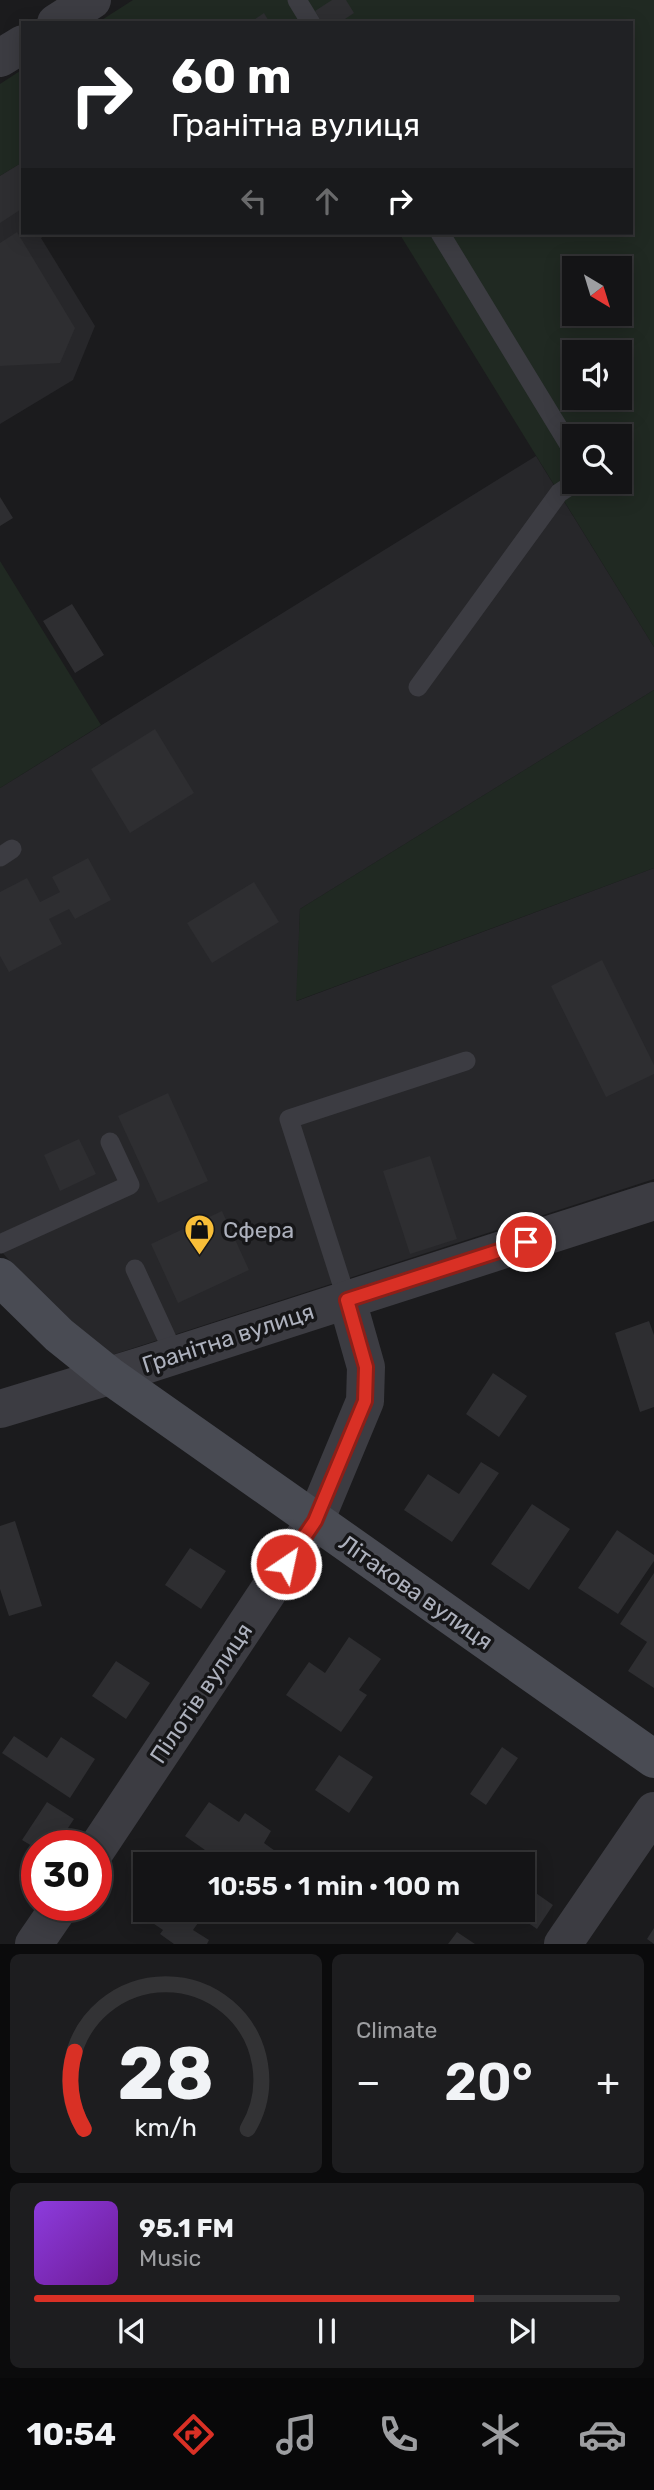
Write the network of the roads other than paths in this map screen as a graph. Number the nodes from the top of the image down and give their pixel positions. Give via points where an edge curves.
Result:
1 (92, 0) edge
2 (298, 0) edge
3 (59, 21) edge
4 (310, 21) edge
5 (21, 45) edge
6 (0, 58) edge
7 (441, 235) edge
8 (562, 433) edge
9 (562, 491) edge
10 (418, 687) dead end
11 (466, 1061) dead end
12 (110, 1142) dead end
13 (654, 1200) edge
14 (0, 1244) edge
15 (135, 1269) dead end
16 (0, 1277) edge
17 (347, 1300) junction
18 (175, 1356) junction
19 (110, 1376) junction
20 (0, 1409) edge
21 (315, 1521) junction
22 (654, 1759) edge
23 (654, 1811) edge
24 (109, 1830) edge
25 (50, 1921) edge
26 (34, 1944) edge
27 (563, 1944) edge

1 - 3 street
2 - 4 lane
5 - 6 street
7 - 8 lane
9 - 10 lane
11 - 17 lane via 289,1119
12 - 14 lane via 130,1185
13 - 17 street, Гранітна вулиця
15 - 18 lane
16 - 19 main road, Літакова вулиця via 59,1335
17 - 18 street, Гранітна вулиця
17 - 21 street, Пілотів вулиця via 366,1367 365,1401
18 - 19 street, Гранітна вулиця
19 - 20 street, Гранітна вулиця
19 - 21 main road, Літакова вулиця
21 - 22 main road, Літакова вулиця
21 - 24 street, Пілотів вулиця
23 - 27 street
25 - 26 street

